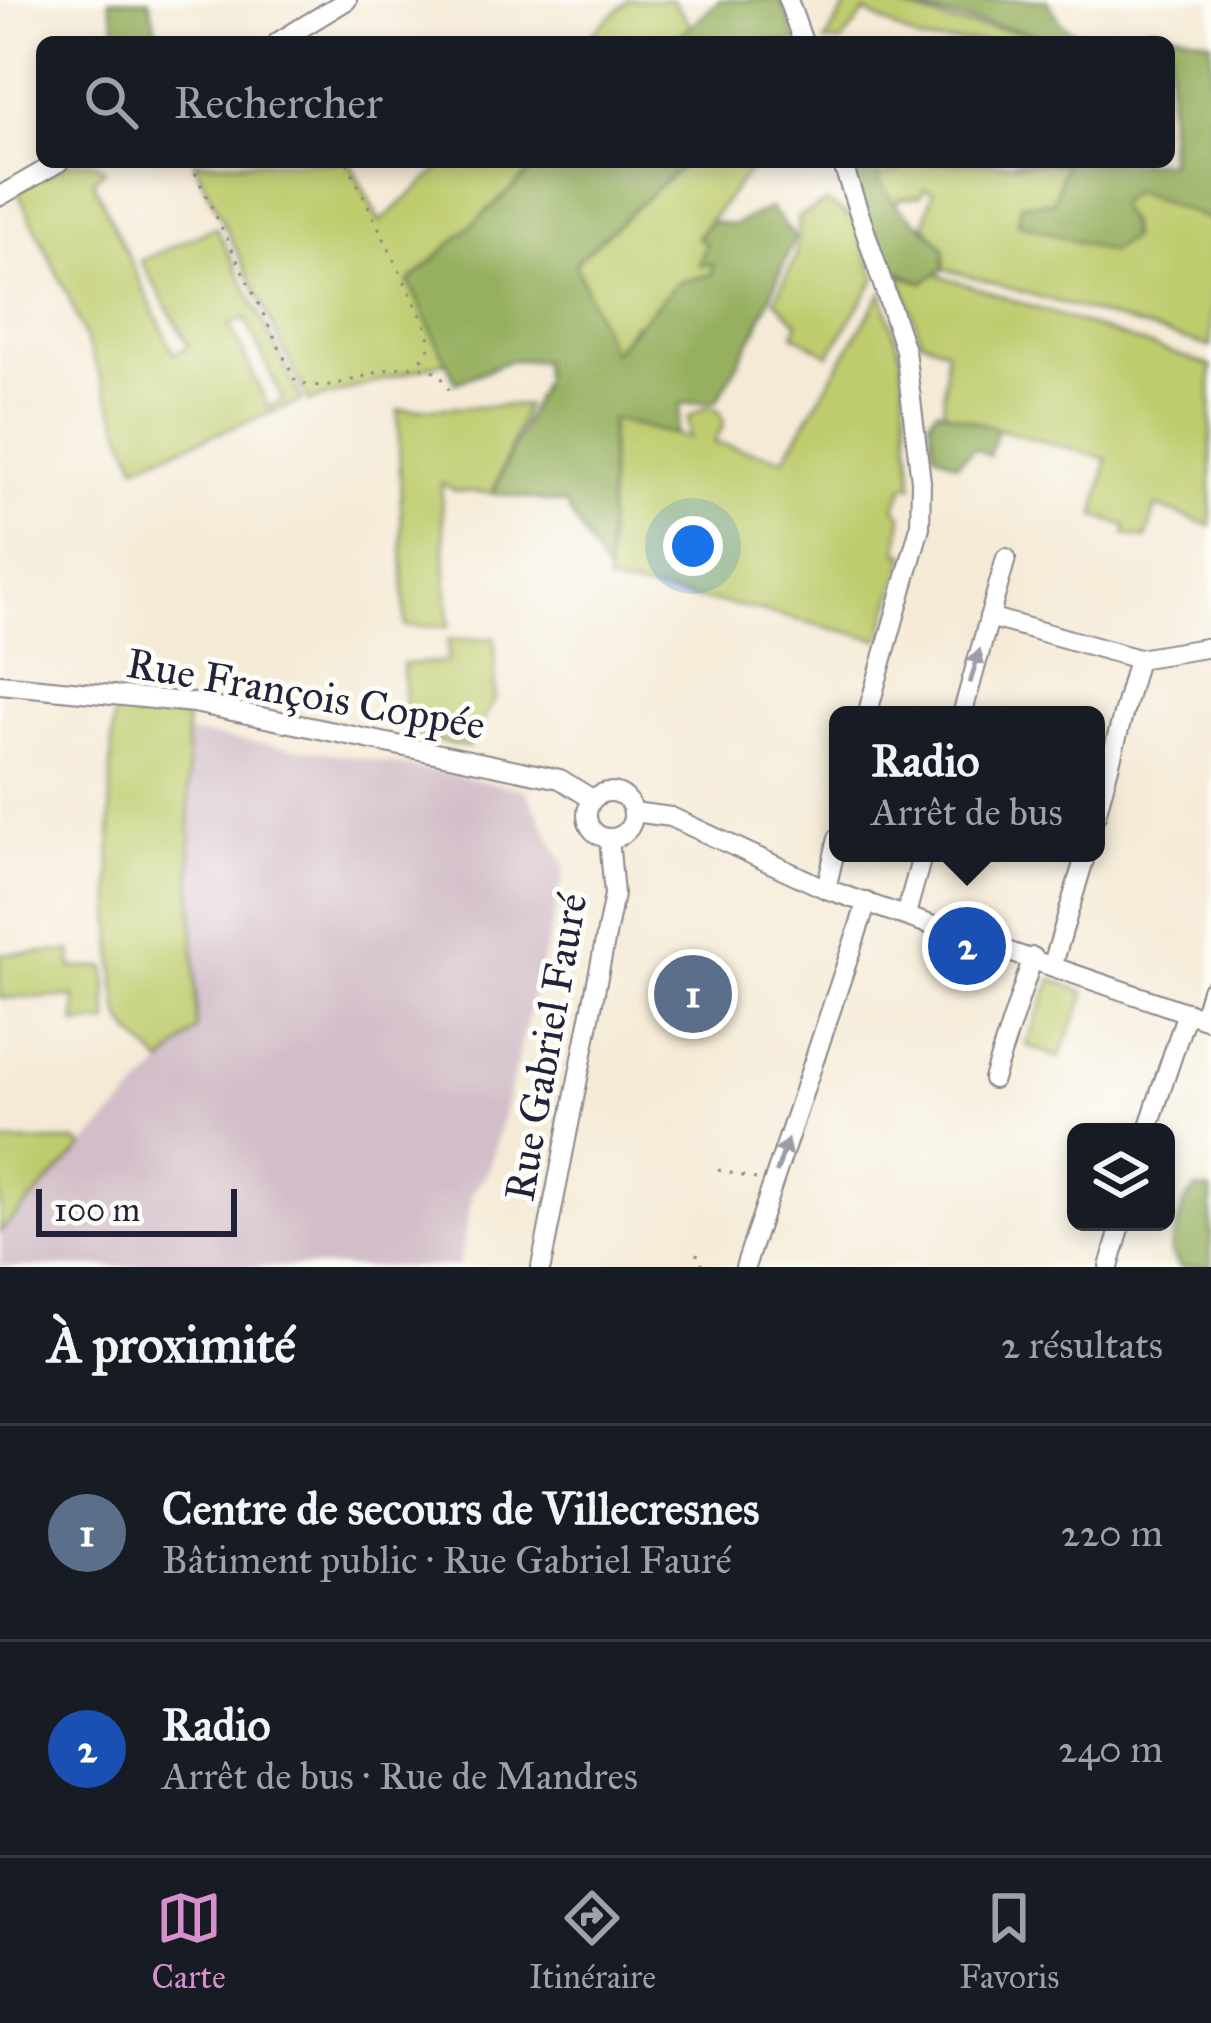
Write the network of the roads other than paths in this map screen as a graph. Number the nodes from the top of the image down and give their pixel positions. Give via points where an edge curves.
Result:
1 (347, 0) edge
2 (788, 0) edge
3 (288, 36) edge
4 (801, 36) edge
5 (49, 168) edge
6 (844, 168) edge
7 (0, 196) edge
8 (1006, 558) dead end
9 (989, 617) junction
10 (1211, 647) edge
11 (1138, 659) junction
12 (0, 684) edge
13 (870, 706) edge
14 (964, 706) edge
15 (1105, 781) edge
16 (592, 799) junction
17 (633, 812) junction
18 (609, 838) junction
19 (832, 862) edge
20 (920, 862) edge
21 (1083, 862) edge
22 (826, 889) junction
23 (868, 902) junction
24 (906, 914) junction
25 (1033, 957) junction
26 (1053, 964) junction
27 (1211, 990) edge
28 (1201, 1017) edge
29 (993, 1078) dead end
30 (1151, 1123) edge
31 (1119, 1231) edge
32 (541, 1267) edge
33 (745, 1267) edge
34 (1109, 1267) edge

1 - 3 street
2 - 4 street
5 - 7 street
6 - 13 street via 905,350 920,481 920,527
8 - 9 street
9 - 11 street
14 -> 9 street
10 - 11 street
11 - 15 street
12 - 16 street, Rue François Coppée via 209,706 560,779
16 - 17 street via 616,792
16 - 18 street via 588,824
17 - 18 street via 627,830
17 - 22 street via 671,817
18 - 32 street, Rue Gabriel Fauré via 614,895
19 - 22 street
20 - 24 street
21 - 26 street
22 - 23 street
23 - 24 street
33 -> 23 street
24 - 25 street
25 - 26 street
25 - 29 street
26 - 28 street
27 - 28 street
28 - 30 street
31 - 34 street

